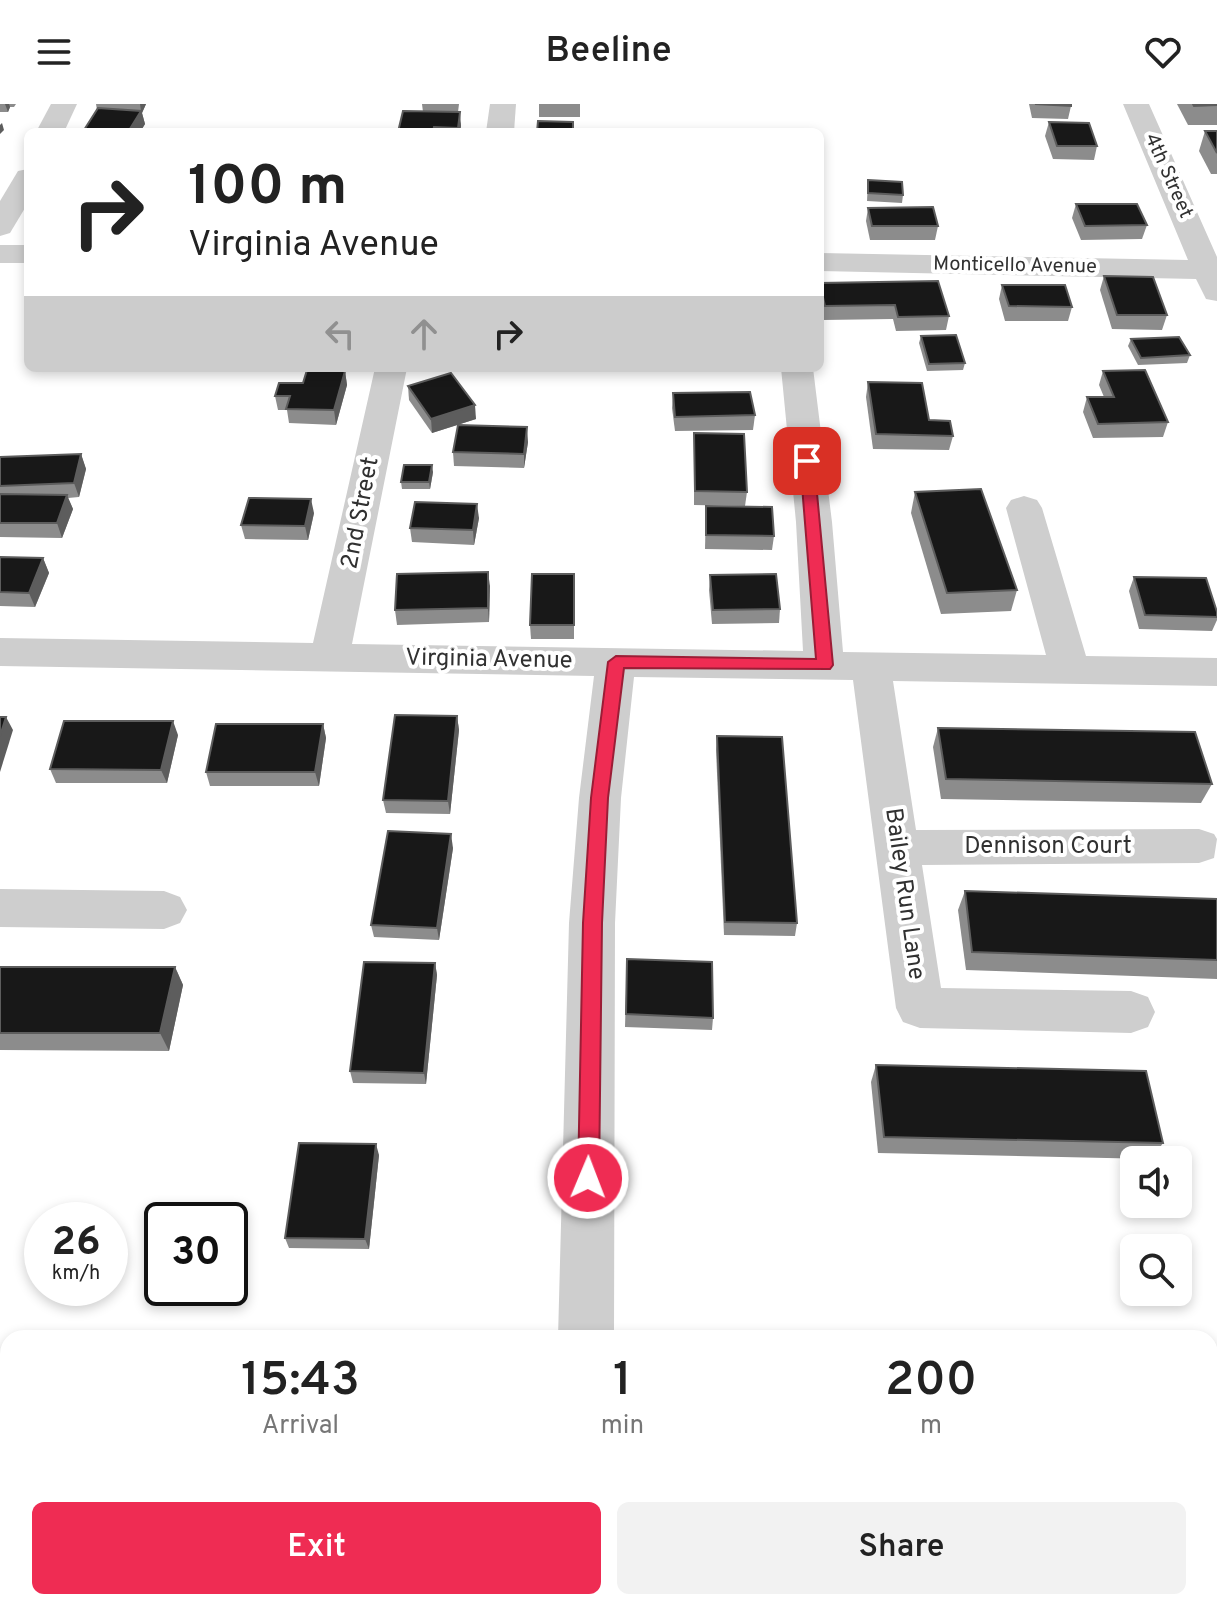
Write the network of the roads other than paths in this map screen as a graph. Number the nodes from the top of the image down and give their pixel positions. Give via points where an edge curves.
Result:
1 (64, 104) edge
2 (503, 104) edge
3 (1136, 104) edge
4 (52, 128) edge
5 (500, 128) edge
6 (24, 184) edge
7 (0, 227) edge
8 (0, 254) edge
9 (24, 254) edge
10 (824, 262) edge
11 (1213, 281) edge
12 (390, 372) edge
13 (797, 372) edge
14 (1024, 508) dead end
15 (0, 652) edge
16 (329, 658) junction
17 (616, 662) junction
18 (824, 665) junction
19 (871, 666) junction
20 (1070, 669) junction
21 (1217, 672) edge
22 (1199, 846) dead end
23 (897, 848) junction
24 (0, 908) edge
25 (164, 910) dead end
26 (1131, 1012) dead end
27 (586, 1330) edge

1 - 4 street
2 - 5 street
3 - 11 street, 4th Street via 1190,197
6 - 7 street
8 - 9 street
10 - 11 street, Monticello Avenue
12 - 16 street, 2nd Street
13 - 18 street
14 - 20 street
15 - 16 street, Virginia Avenue
16 - 17 street, Virginia Avenue
17 - 18 street, Virginia Avenue
17 - 27 street via 592,923
18 - 19 street, Virginia Avenue
19 - 20 street, Virginia Avenue
19 - 23 street, Bailey Run Lane
20 - 21 street, Virginia Avenue
22 - 23 street, Dennison Court
23 - 26 street, Bailey Run Lane via 920,1008
24 - 25 street

